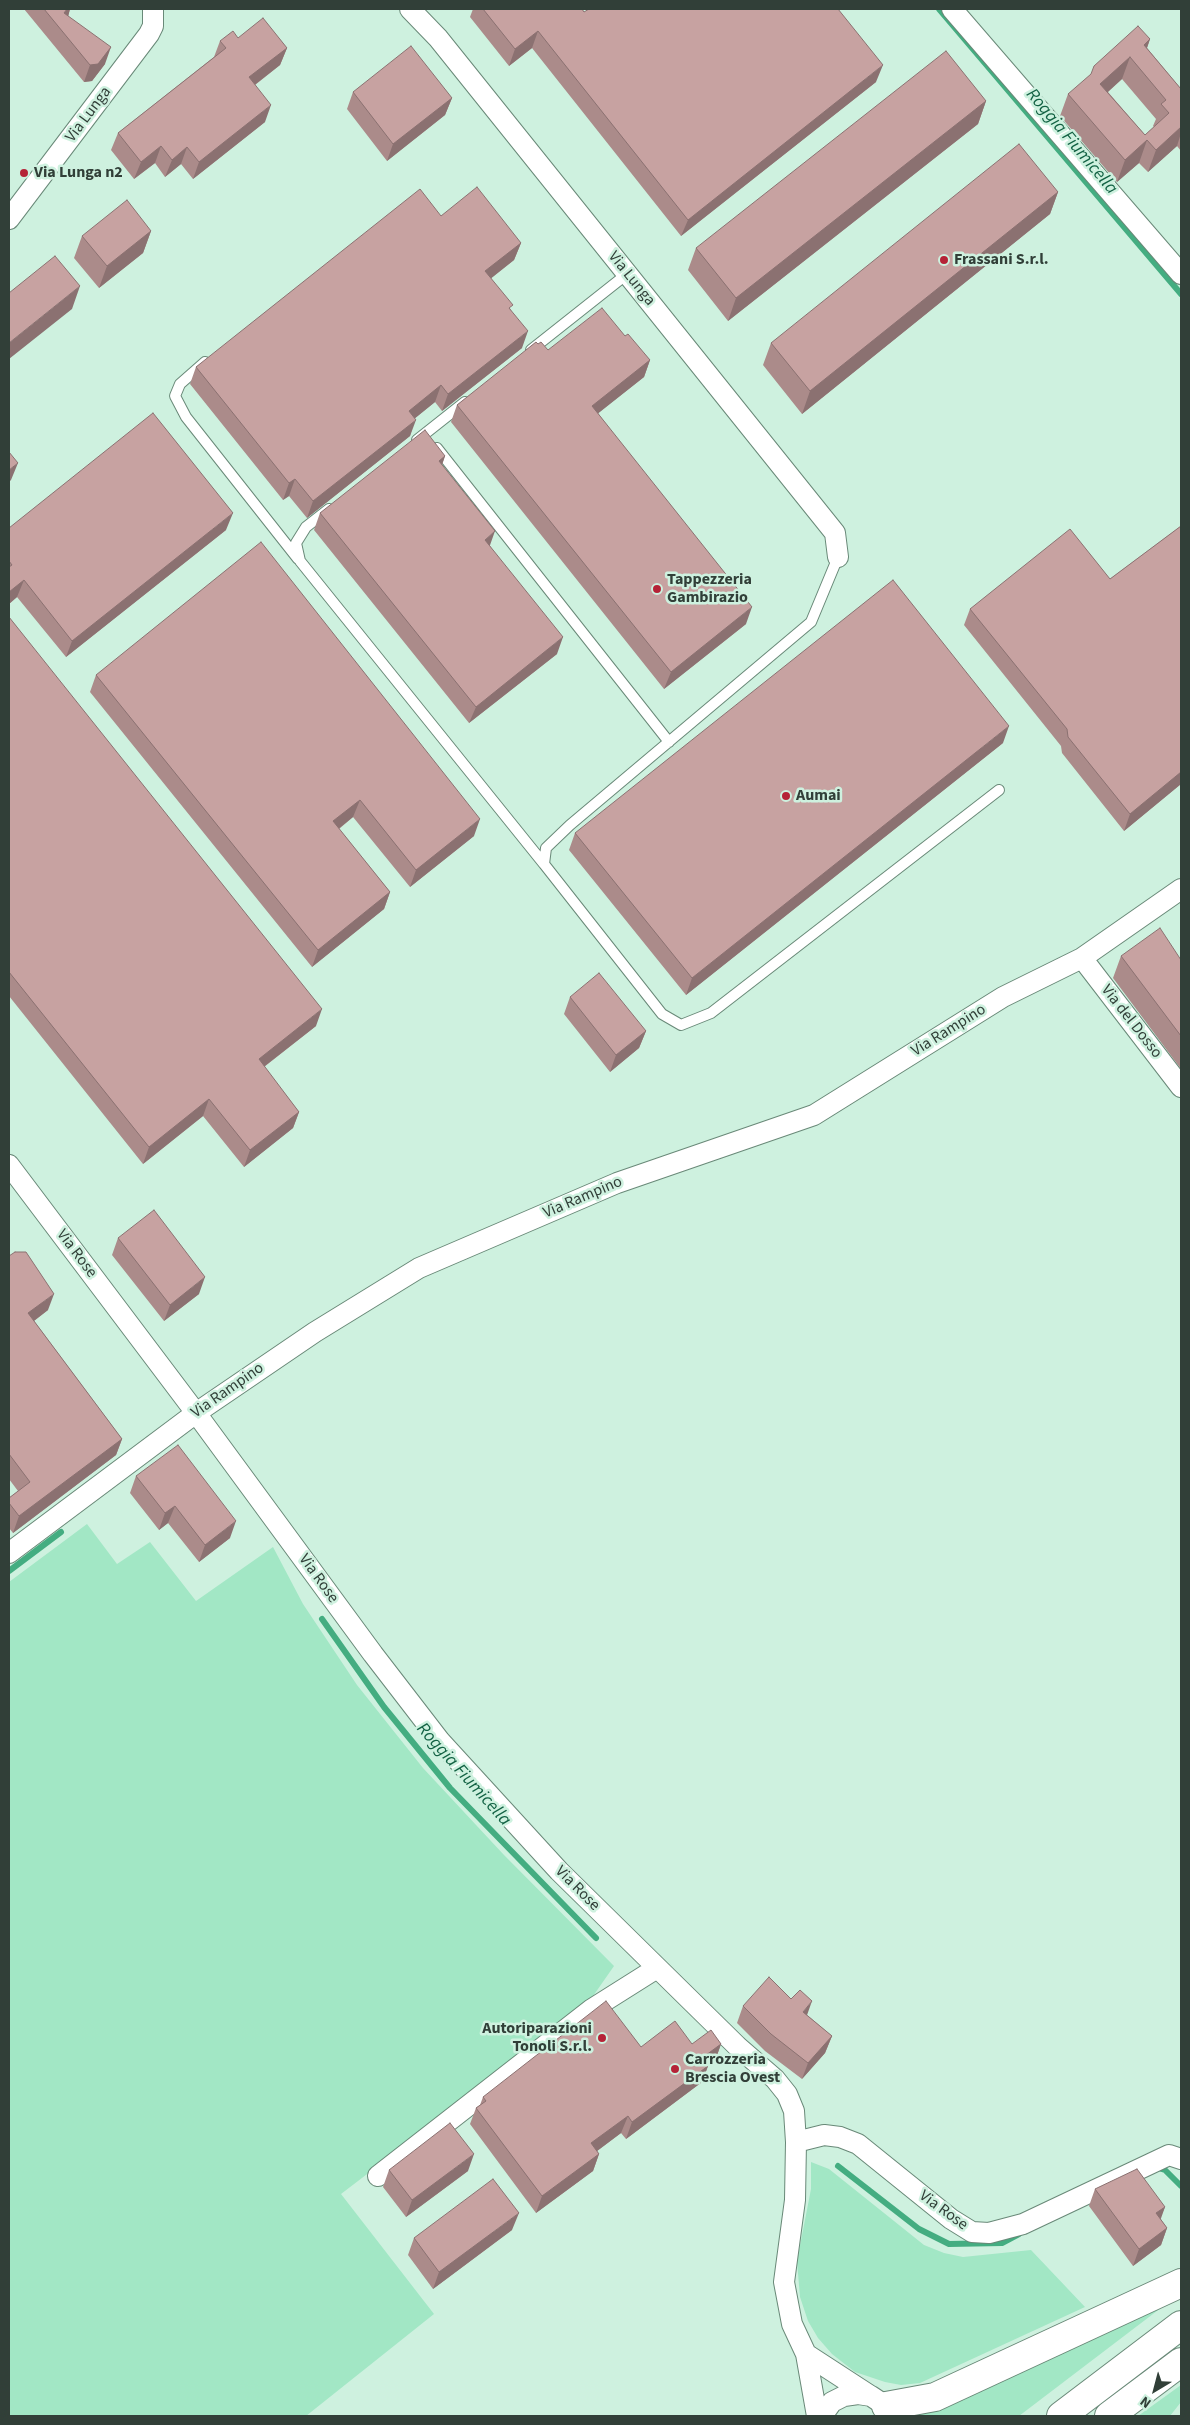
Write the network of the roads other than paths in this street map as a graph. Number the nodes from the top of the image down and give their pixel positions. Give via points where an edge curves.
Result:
1 (410, 9) edge
2 (952, 9) edge
3 (157, 11) edge
4 (9, 219) edge
5 (627, 274) junction
6 (1181, 274) edge
7 (526, 354) edge
8 (214, 355) edge
9 (472, 396) edge
10 (425, 433) junction
11 (410, 445) edge
12 (336, 504) edge
13 (838, 557) joint
14 (300, 561) junction
15 (669, 742) junction
16 (999, 790) dead end
17 (544, 864) junction
18 (1181, 889) edge
19 (1082, 958) junction
20 (1181, 1087) edge
21 (9, 1165) edge
22 (196, 1413) junction
23 (9, 1553) edge
24 (657, 1968) junction
25 (796, 2142) junction
26 (1181, 2159) edge
27 (378, 2176) dead end
28 (1181, 2283) edge
29 (1181, 2325) edge
30 (806, 2354) junction
31 (1181, 2362) edge
32 (883, 2406) edge
33 (817, 2416) edge
34 (822, 2416) edge
35 (1061, 2416) edge
36 (1109, 2416) edge

1 - 5 street, Via Lunga via 438,38
2 - 6 street
3 - 4 street, Via Lunga via 149,34
5 - 7 lane
5 - 13 street, Via Lunga via 835,533
8 - 14 lane via 180,384 175,396 186,417
9 - 10 lane
10 - 11 lane
10 - 15 lane
12 - 14 lane via 306,527 296,543
13 - 15 lane via 811,622
14 - 17 lane
15 - 17 lane via 546,848
16 - 17 lane via 711,1013 681,1026 662,1014
18 - 19 street, Via Rampino
19 - 20 street, Via del Dosso
19 - 22 street, Via Rampino via 1003,997 814,1114 617,1183 419,1268 314,1332
21 - 22 street, Via Rose
22 - 23 street, Via Rampino
22 - 24 street, Via Rose via 440,1742 559,1871
24 - 25 street, Via Rose via 787,2094 794,2111
24 - 27 street via 592,2008
25 - 26 street, Via Rose via 824,2135 858,2144 951,2219 972,2232 989,2233 1023,2224 1169,2155
25 - 30 street, Via Rose via 794,2200 784,2282 792,2324
28 - 32 highway via 935,2397
29 - 35 highway
30 - 32 street
30 - 33 street, Via Rose
31 - 36 highway
32 - 34 street via 858,2394 844,2396 832,2402

